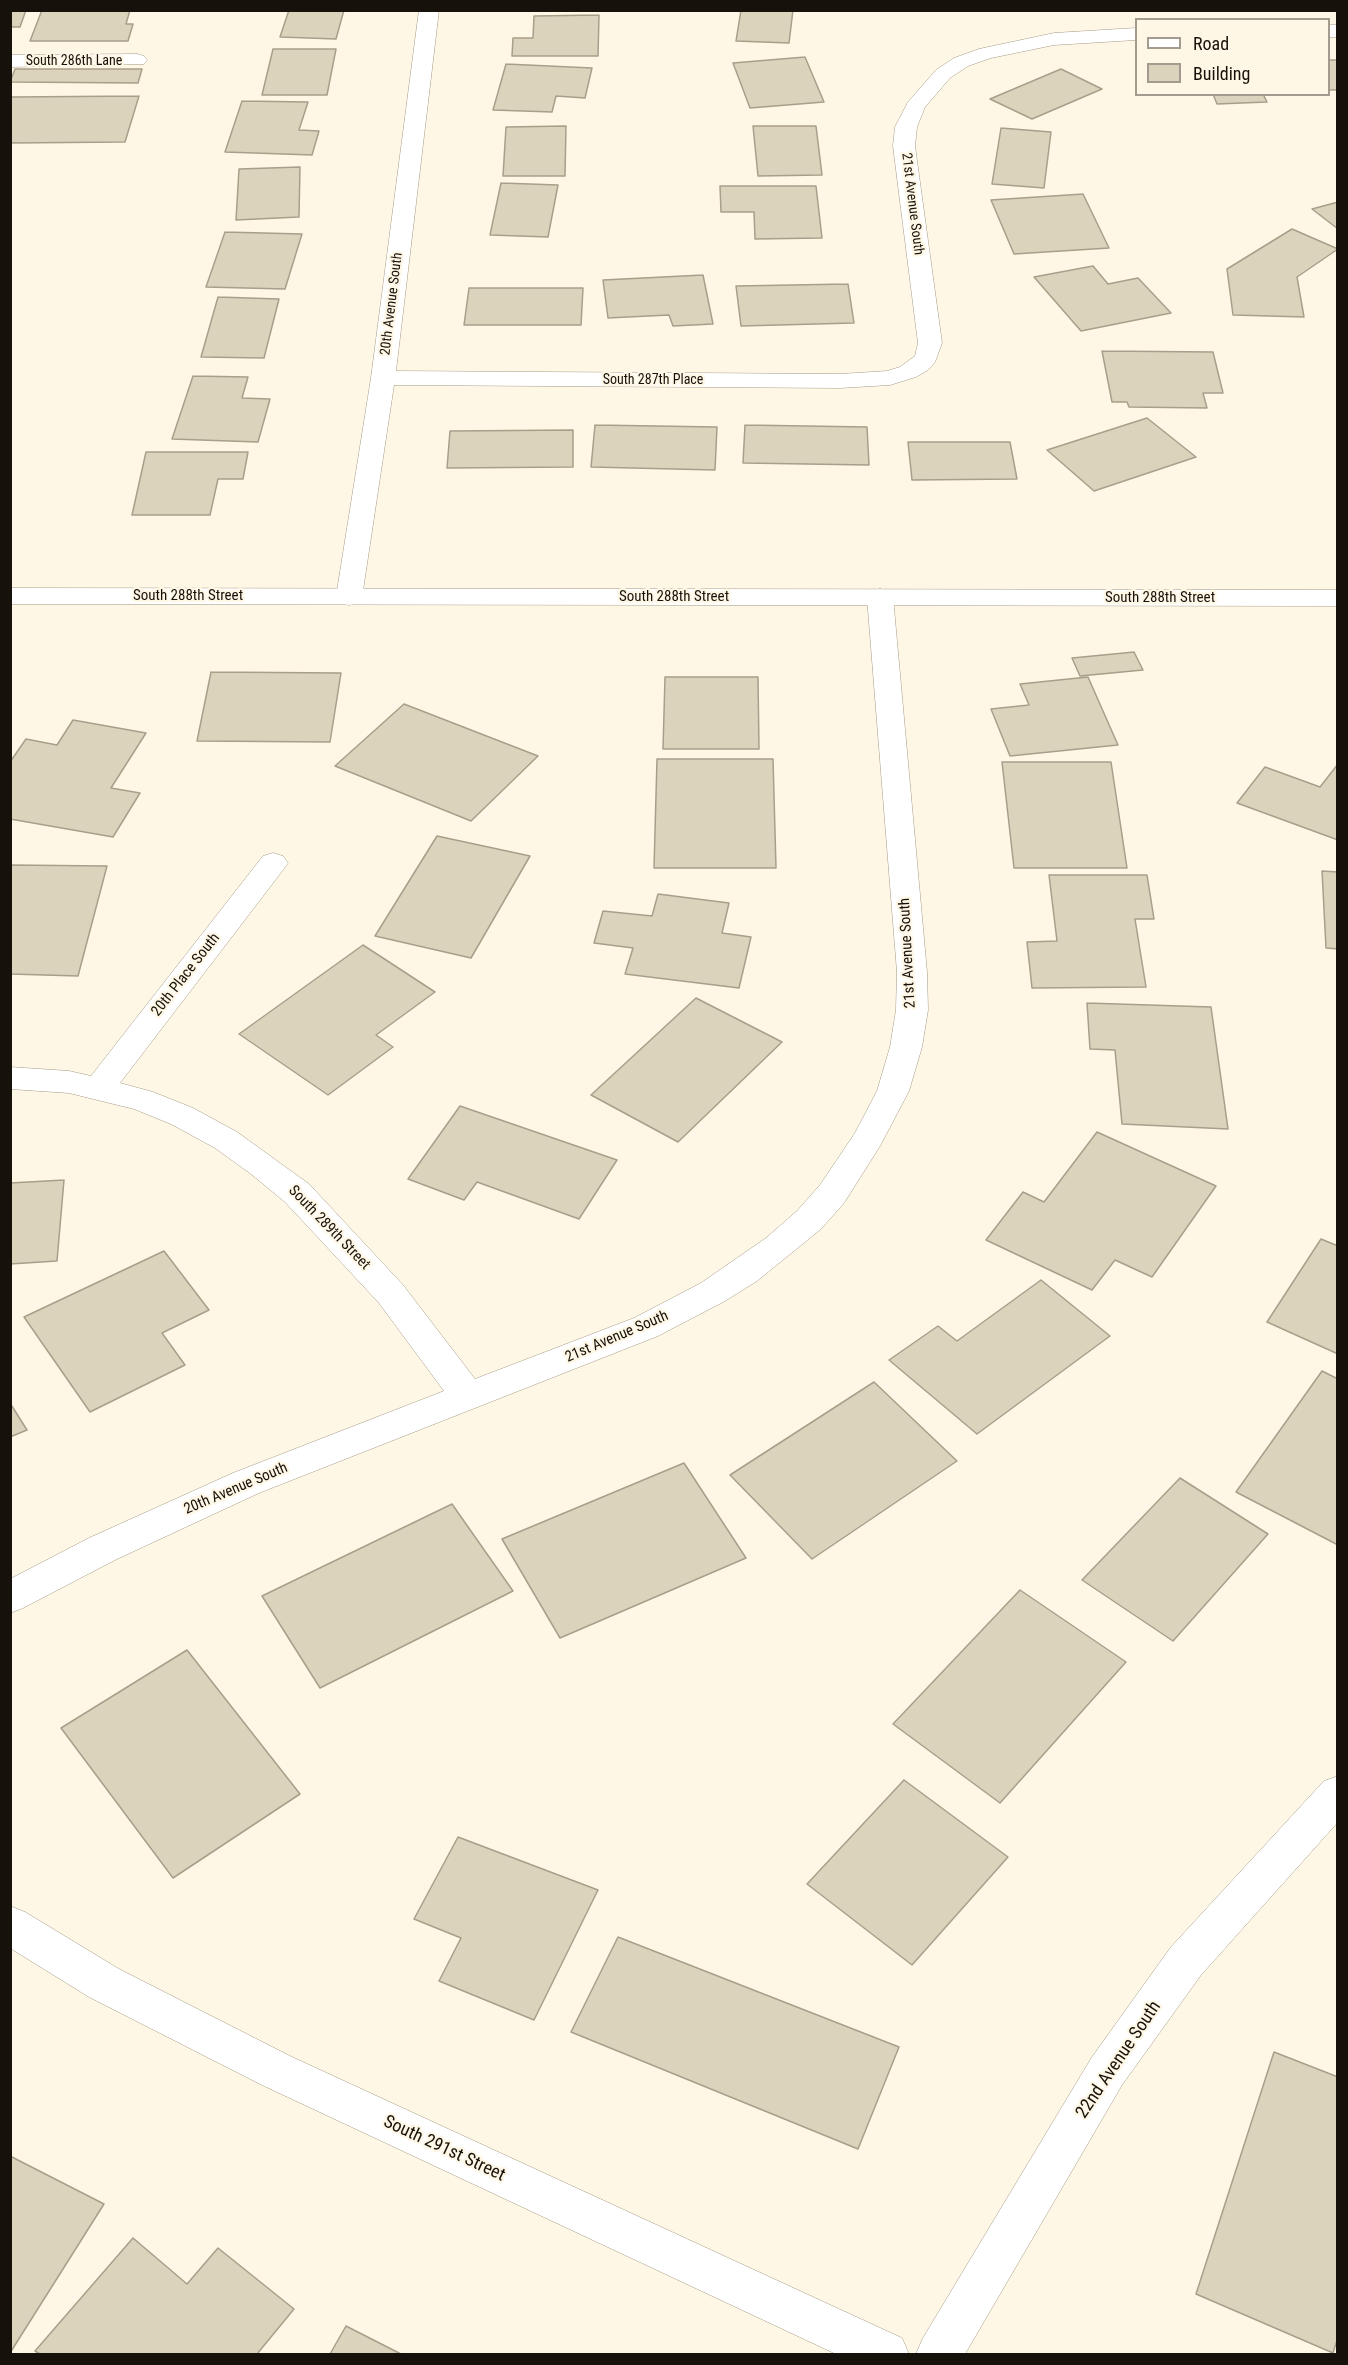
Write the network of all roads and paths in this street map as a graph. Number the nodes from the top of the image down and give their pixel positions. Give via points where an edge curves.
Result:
1 (429, 10) edge
2 (1135, 33) edge
3 (137, 60) dead end
4 (10, 61) edge
5 (920, 365) joint
6 (383, 378) junction
7 (10, 596) edge
8 (349, 597) junction
9 (880, 597) junction
10 (1338, 598) edge
11 (273, 863) dead end
12 (10, 1077) edge
13 (99, 1088) junction
14 (468, 1396) junction
15 (10, 1597) edge
16 (1338, 1793) edge
17 (10, 1925) edge
18 (886, 2355) edge
19 (939, 2355) edge

1 - 6 street, 20th Avenue South
2 - 5 street, 21st Avenue South via 1054,39 986,53 961,62 930,87 915,106 906,127 904,146 930,343 927,357
3 - 4 street, South 286th Lane
5 - 6 street, South 287th Place via 890,378 840,381
6 - 8 street, 20th Avenue South
7 - 8 street, South 288th Street
8 - 9 street, South 288th Street
9 - 10 street, South 288th Street
9 - 14 street, 21st Avenue South via 912,996 906,1047 882,1114 832,1194 809,1220 745,1272 646,1328
11 - 13 street, 20th Place South
12 - 13 street, South 289th Street
13 - 14 street, South 289th Street via 182,1116 226,1140 297,1193 391,1294
14 - 15 street, 20th Avenue South via 246,1483 102,1549
16 - 19 street, 22nd Avenue South via 1186,1961 1107,2071
17 - 18 street, South 291st Street via 104,1983 277,2071

